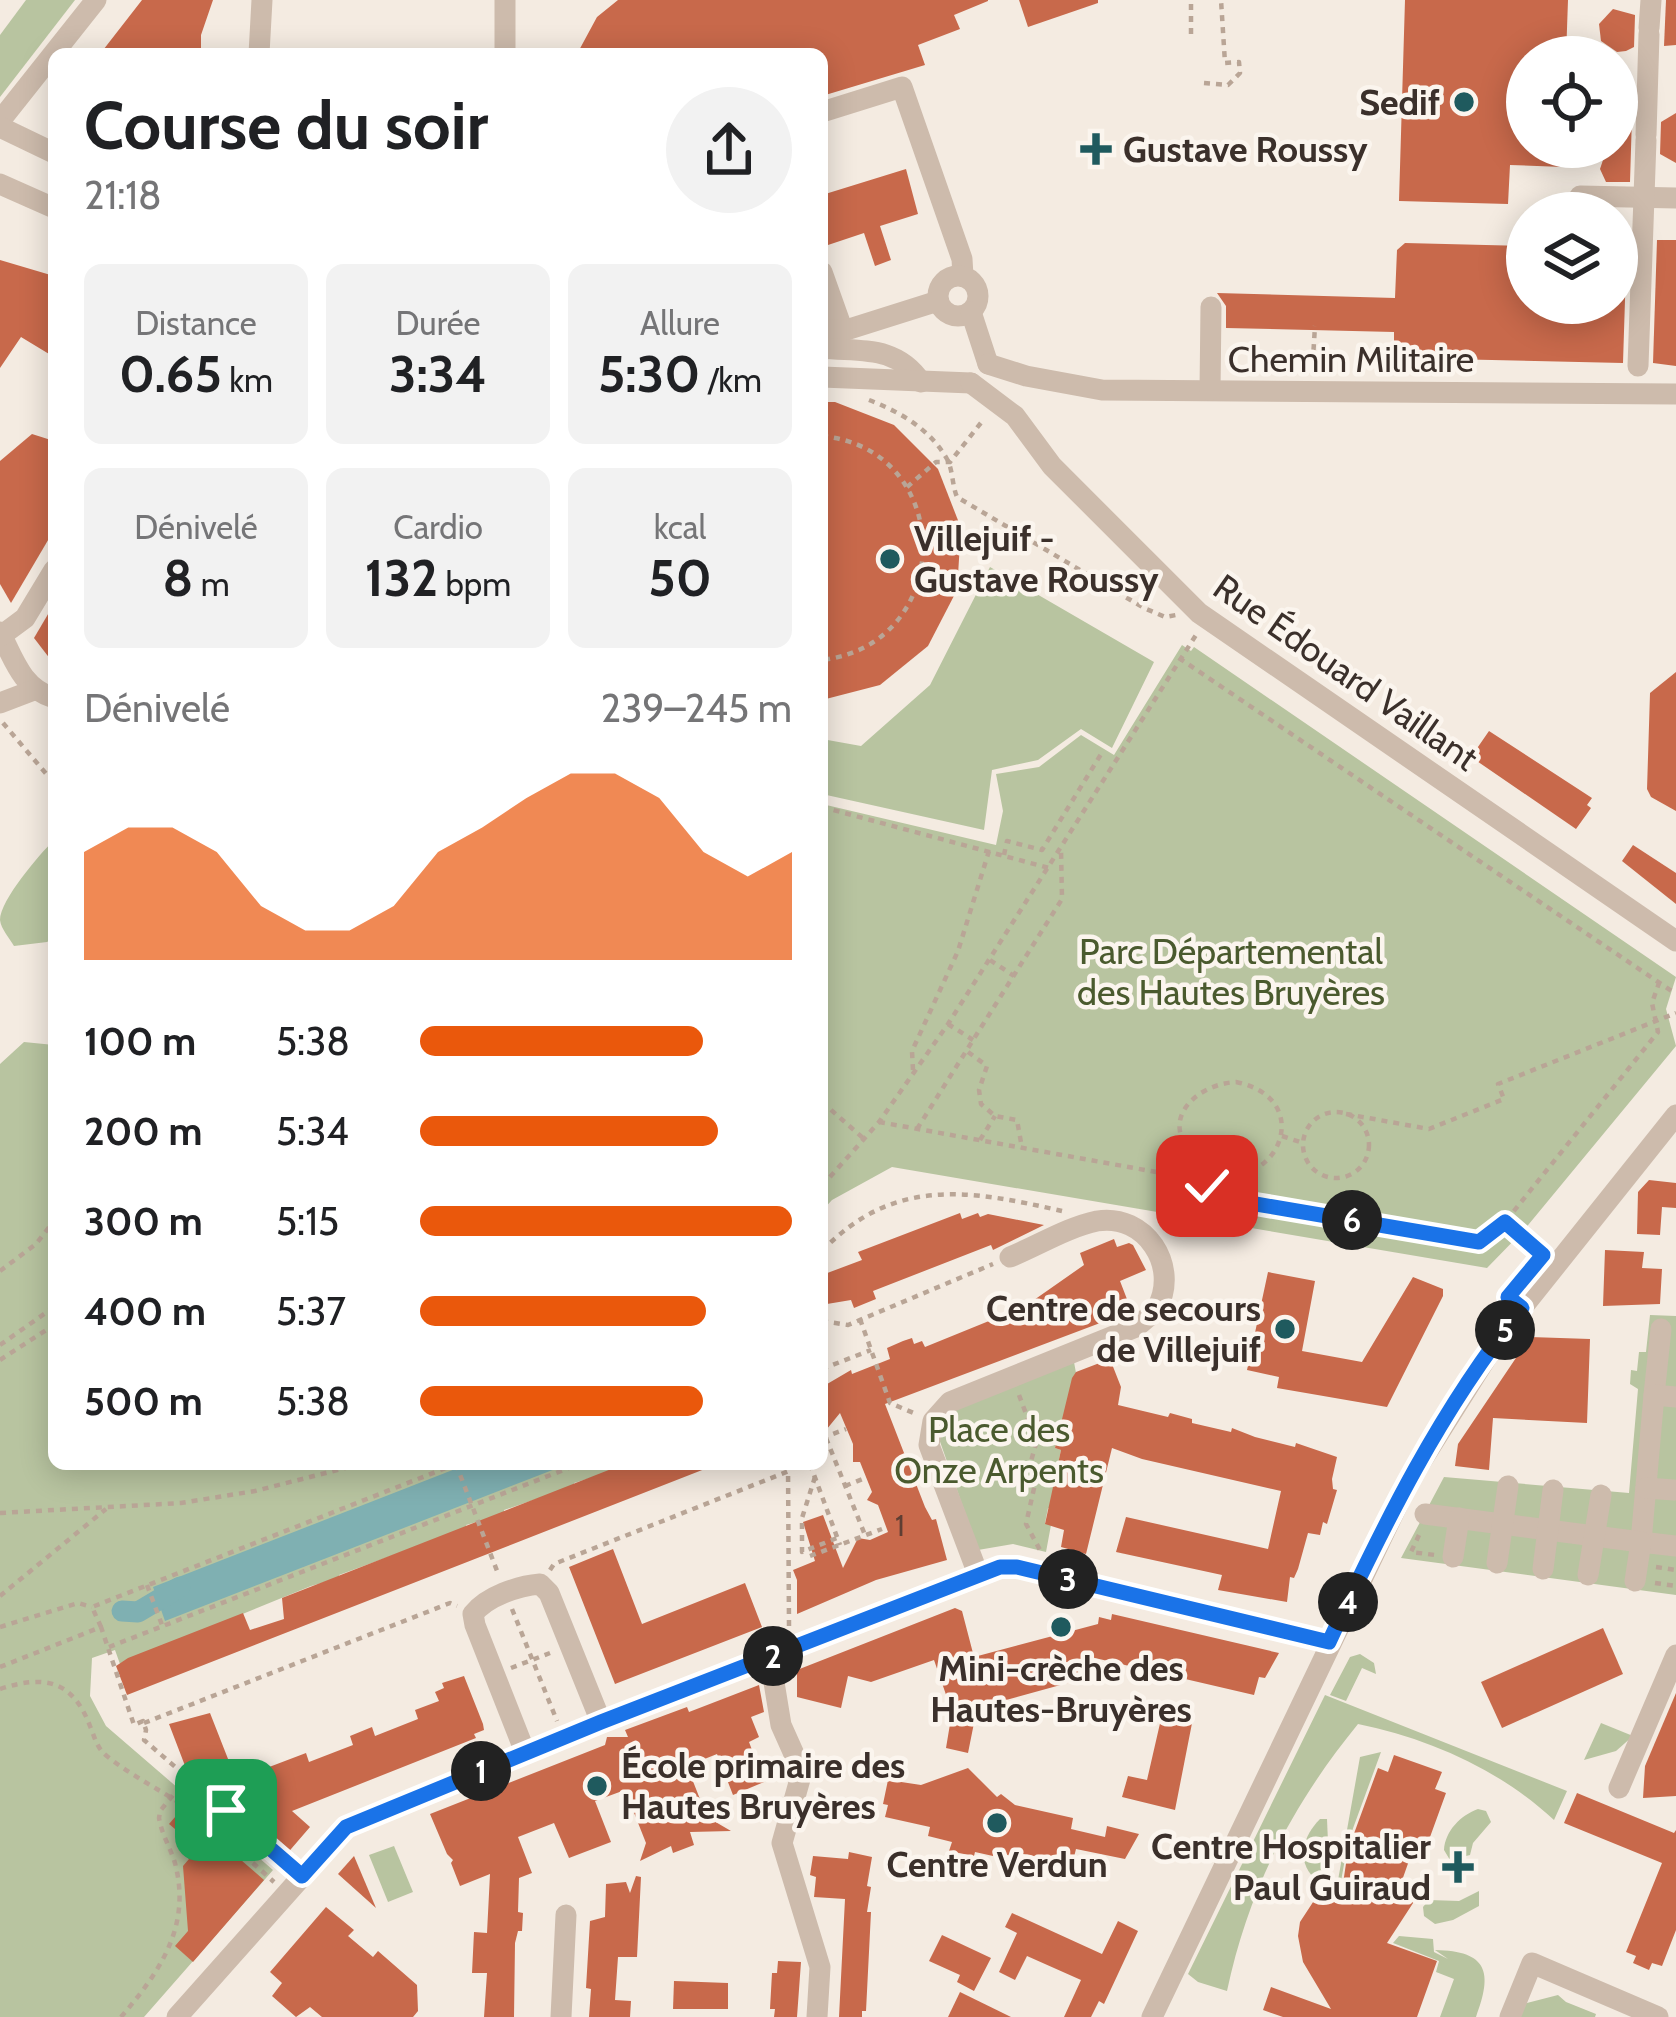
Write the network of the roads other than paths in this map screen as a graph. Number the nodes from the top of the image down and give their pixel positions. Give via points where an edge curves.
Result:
1 (96, 0) edge
2 (262, 0) edge
3 (505, 0) edge
4 (1651, 0) edge
5 (59, 48) edge
6 (260, 48) edge
7 (506, 48) edge
8 (48, 62) edge
9 (828, 110) edge
10 (0, 124) edge
11 (48, 150) edge
12 (0, 184) edge
13 (1638, 197) edge
14 (1644, 197) junction
15 (1676, 198) edge
16 (48, 205) edge
17 (963, 276) junction
18 (938, 301) junction
19 (1211, 307) dead end
20 (971, 312) junction
21 (833, 330) edge
22 (828, 349) edge
23 (988, 364) junction
24 (1638, 366) dead end
25 (828, 377) edge
26 (921, 382) junction
27 (971, 383) junction
28 (1210, 390) junction
29 (1676, 394) edge
30 (48, 580) edge
31 (1, 633) edge
32 (44, 694) edge
33 (0, 703) edge
34 (1676, 941) edge
35 (1676, 1115) edge
36 (1010, 1257) road end
37 (1660, 1329) dead end
38 (1665, 1396) edge
39 (1508, 1486) dead end
40 (1646, 1488) junction
41 (1553, 1490) dead end
42 (1674, 1490) edge
43 (1600, 1495) dead end
44 (1425, 1514) dead end
45 (1459, 1518) junction
46 (1502, 1524) junction
47 (1548, 1530) junction
48 (1594, 1536) junction
49 (1641, 1542) junction
50 (1676, 1546) edge
51 (1453, 1557) dead end
52 (1497, 1563) dead end
53 (1543, 1569) dead end
54 (978, 1574) junction
55 (1588, 1575) dead end
56 (1635, 1581) dead end
57 (1329, 1642) junction
58 (1676, 1654) edge
59 (775, 1656) junction
60 (601, 1722) junction
61 (525, 1753) junction
62 (1619, 1788) dead end
63 (566, 1915) dead end
64 (177, 2017) edge
65 (561, 2017) edge
66 (817, 2017) edge
67 (1151, 2017) edge
68 (1510, 2017) edge
69 (1658, 2017) edge

1 - 5 street
2 - 6 street
3 - 7 street
4 - 14 street
8 - 10 street
9 - 17 street via 902,87
10 - 11 street
12 - 16 street
13 - 14 street
14 - 15 street
14 - 24 street
17 - 18 street via 944,281
17 - 20 street via 979,295
18 - 20 street via 951,315
18 - 21 street
19 - 28 street
20 - 23 street
22 - 26 street via 893,355
23 - 27 street
23 - 28 street, Chemin Militaire via 1102,390
25 - 26 street
26 - 27 street
27 - 34 street, Rue Édouard Vaillant via 1199,613
28 - 29 street, Chemin Militaire
30 - 31 street via 25,618
31 - 32 street via 21,676
32 - 33 street
35 - 57 street via 1477,1371 1409,1481
36 - 54 street via 1115,1221 1148,1238 1165,1282 1156,1310 1136,1327 950,1402 933,1421 929,1445
37 - 38 street
38 - 40 street
39 - 46 street
40 - 42 street
40 - 49 street
41 - 47 street
43 - 48 street
44 - 45 street
45 - 46 street
45 - 51 street
46 - 47 street
46 - 52 street
47 - 48 street
47 - 53 street
48 - 49 street
48 - 55 street
49 - 50 street
49 - 56 street
54 - 57 street via 1017,1567
54 - 59 street
57 - 67 street
58 - 62 street
59 - 60 street
59 - 66 street via 781,1725 802,1772 782,1843 820,1966
60 - 61 street
60 - 61 street via 549,1593 540,1585 481,1603 473,1613
61 - 64 street via 346,1827
63 - 65 street
68 - 69 street via 1532,1963

